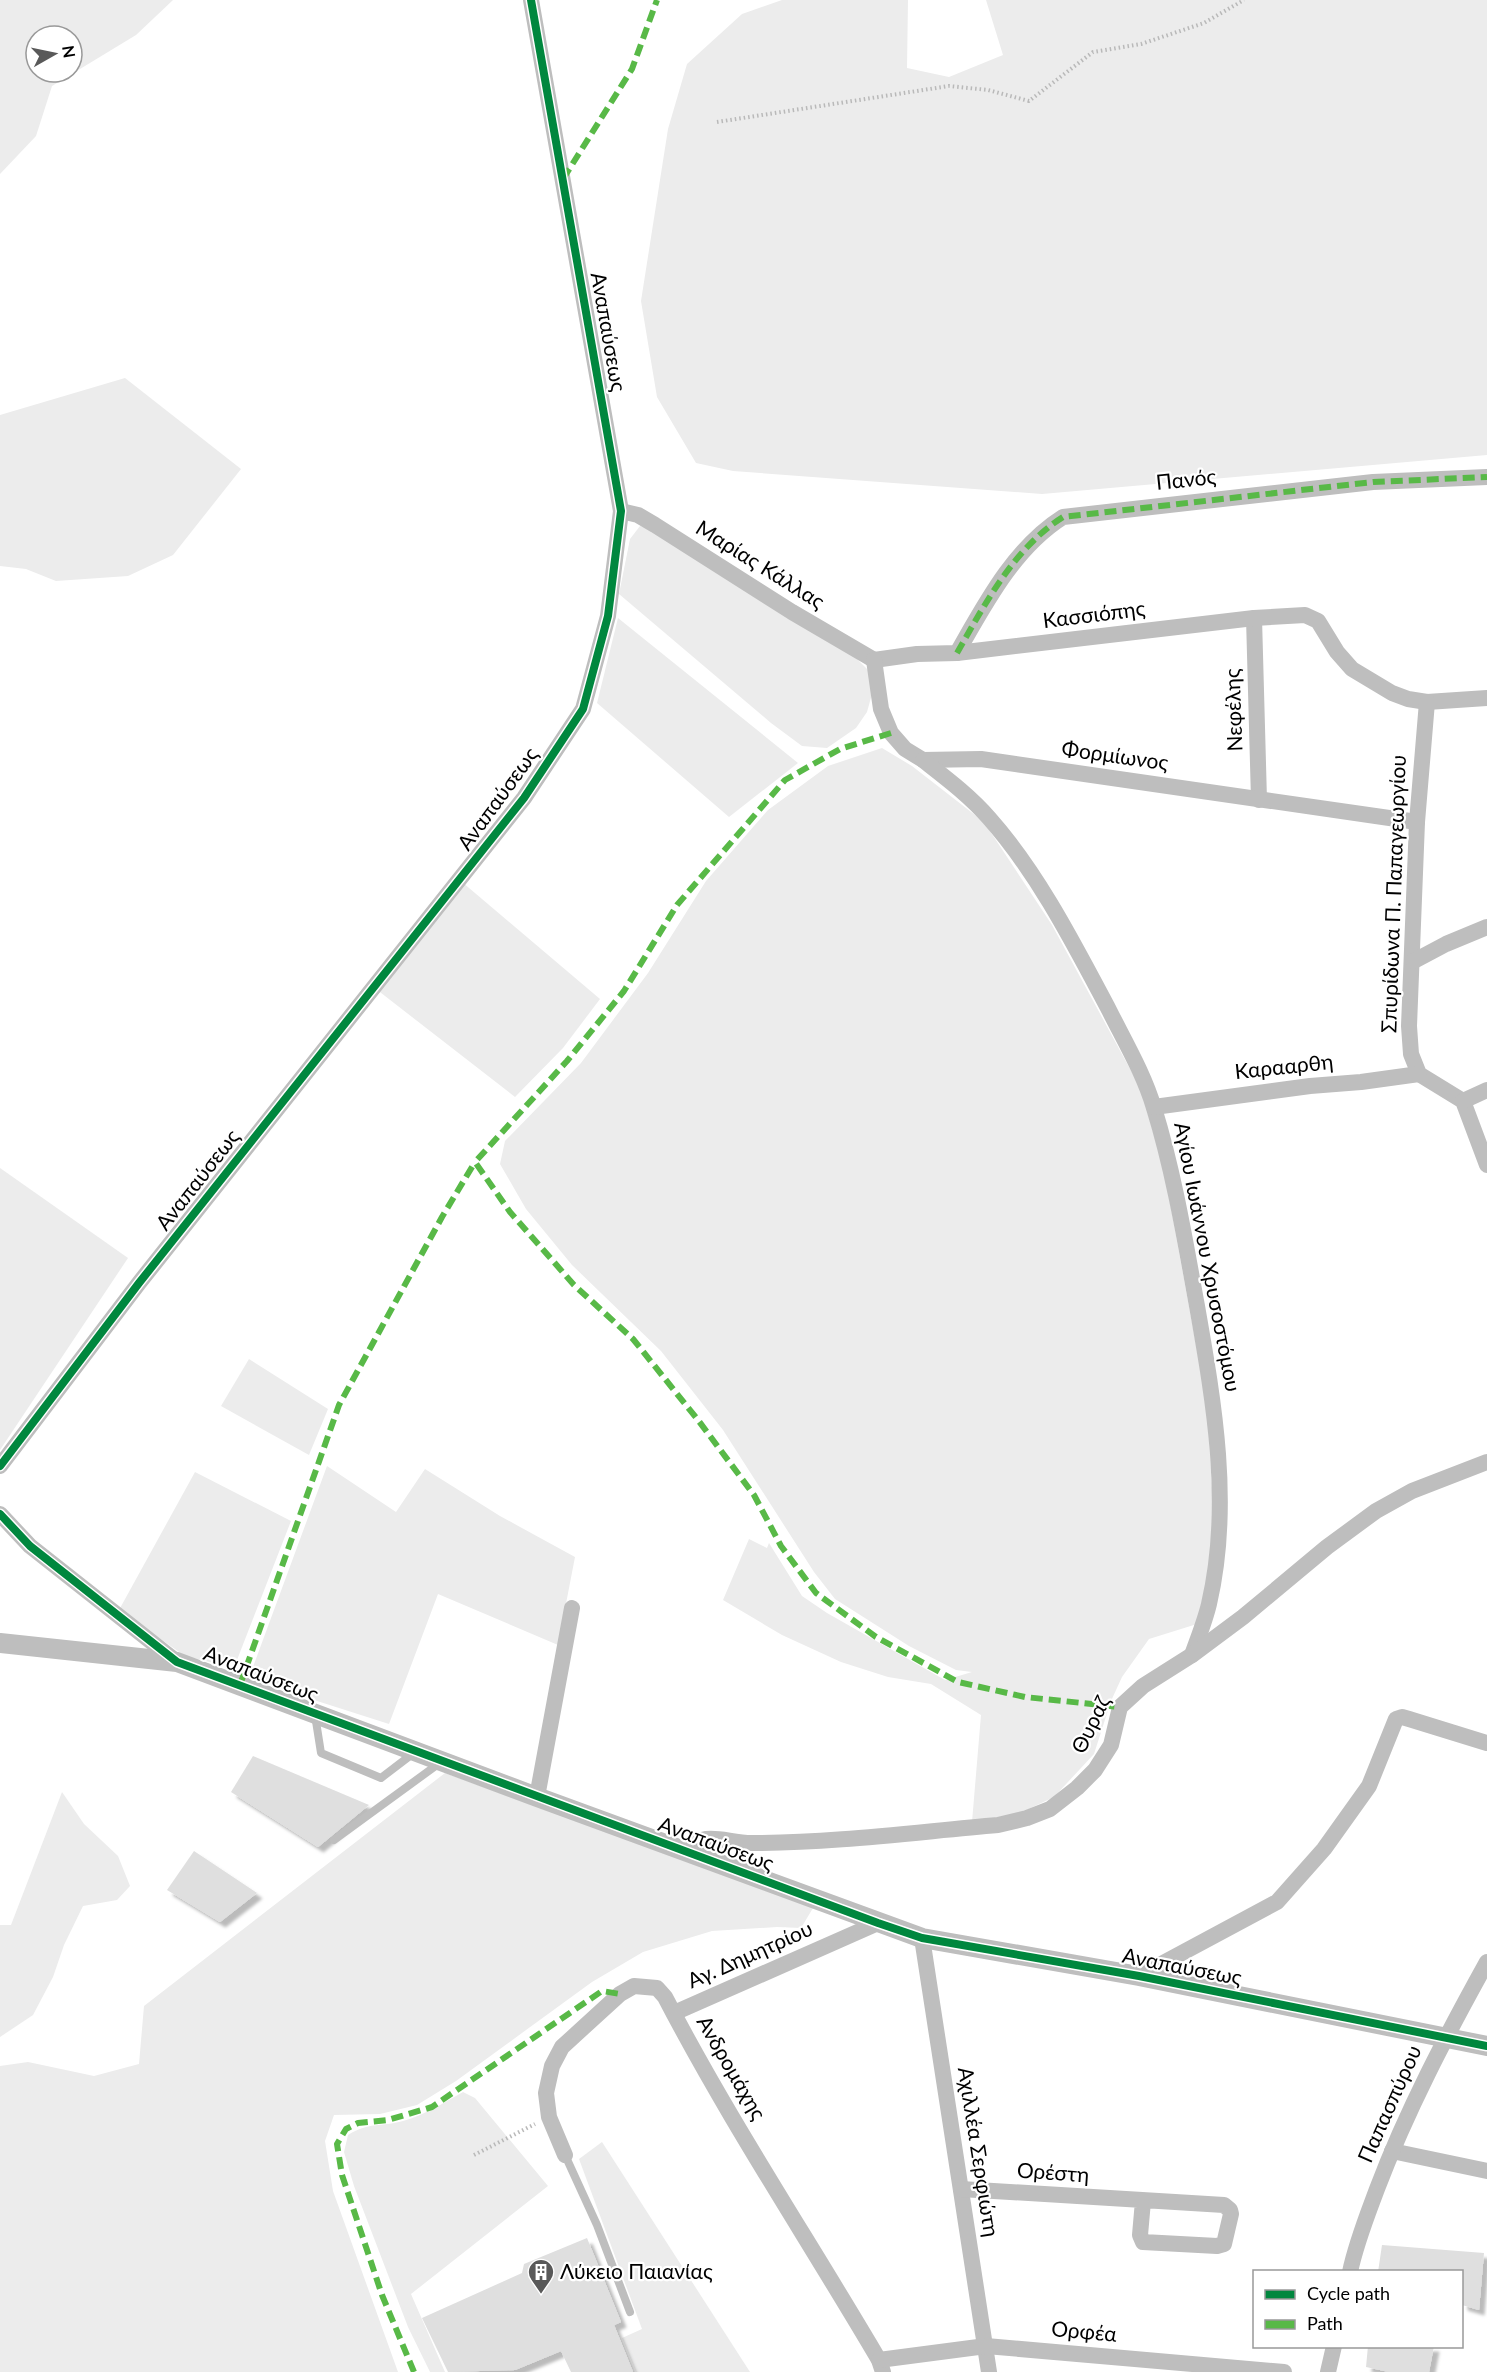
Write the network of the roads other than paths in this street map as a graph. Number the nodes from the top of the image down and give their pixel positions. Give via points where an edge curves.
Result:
1 (528, 4) edge
2 (1487, 477) edge
3 (621, 511) junction
4 (1254, 618) junction
5 (957, 653) junction
6 (874, 660) junction
7 (1487, 698) edge
8 (1427, 702) junction
9 (923, 760) junction
10 (1259, 800) junction
11 (1417, 822) junction
12 (1487, 927) edge
13 (1413, 961) junction
14 (1419, 1074) junction
15 (1487, 1090) edge
16 (1463, 1101) junction
17 (1154, 1107) junction
18 (1487, 1165) edge
19 (1487, 1462) edge
20 (0, 1466) edge
21 (0, 1514) edge
22 (572, 1608) dead end
23 (0, 1643) edge
24 (1192, 1655) junction
25 (177, 1662) junction
26 (315, 1714) junction
27 (1487, 1743) edge
28 (415, 1752) junction
29 (441, 1761) junction
30 (537, 1797) junction
31 (334, 1840) dead end
32 (683, 1851) junction
33 (878, 1923) junction
34 (922, 1938) junction
35 (1487, 1962) edge
36 (1139, 1976) junction
37 (674, 2013) junction
38 (1446, 2037) junction
39 (1487, 2046) edge
40 (1392, 2151) junction
41 (565, 2155) joint
42 (1487, 2171) edge
43 (961, 2189) junction
44 (1143, 2201) junction
45 (1350, 2270) edge
46 (630, 2312) dead end
47 (986, 2346) junction
48 (1334, 2348) edge
49 (881, 2366) edge
50 (989, 2372) edge
51 (1284, 2372) edge
52 (1328, 2372) edge

1 - 3 street, Αναπαύσεως
2 - 5 street, Πανός via 1373,482 1063,517 1019,556
3 - 6 street, Μαρίας Κάλλας via 655,525
3 - 20 street, Αναπαύσεως via 608,616 583,709 525,798 139,1283
4 - 5 street, Κασσιόπης
4 - 8 street, Κασσιόπης via 1305,615 1318,621 1352,669 1392,693
4 - 10 street, Νεφέλης
5 - 6 street, Κασσιόπης
6 - 9 street via 881,708 891,733 905,749
7 - 8 street
8 - 11 street, Σπυρίδωνα Π. Παπαγεωργίου
9 - 10 street, Φορμίωνος via 981,759
9 - 17 street, Αγίου Ιωάννου Χρυσοστόμου via 991,820 1038,886 1096,985
10 - 11 street, Φορμίωνος
11 - 13 street, Σπυρίδωνα Π. Παπαγεωργίου
12 - 13 street
13 - 14 street, Σπυρίδωνα Π. Παπαγεωργίου via 1409,1026 1411,1054
14 - 16 street
14 - 17 street, Καρααρθη
15 - 16 street
16 - 18 street
17 - 24 street, Αγίου Ιωάννου Χρυσοστόμου via 1173,1176 1218,1445 1221,1523 1209,1604
19 - 24 street, Θυραζ via 1412,1491 1376,1511
21 - 25 street, Αναπαύσεως via 30,1546
22 - 30 street
23 - 25 street
24 - 32 street, Θυραζ via 1143,1686 1120,1707 1111,1745 1077,1788 1050,1809 1027,1818 998,1825 789,1842 706,1838
25 - 26 street, Αναπαύσεως
26 - 28 street, Αναπαύσεως
26 - 28 lane via 321,1753 381,1779
27 - 36 street via 1402,1717 1396,1719 1370,1786 1324,1849 1277,1902
28 - 29 street, Αναπαύσεως
29 - 30 street, Αναπαύσεως
29 - 31 lane
30 - 32 street, Αναπαύσεως
32 - 33 street, Αναπαύσεως
33 - 34 street, Αναπαύσεως
33 - 37 street, Αγ. Δημητρίου
34 - 36 street, Αναπαύσεως
34 - 43 street, Αχιλλέα Σερφιώτη
35 - 38 street, Παπασπύρου
36 - 38 street, Αναπαύσεως
37 - 41 street, Ανδρομάχης via 657,1988 634,1986 562,2047 552,2066 546,2093 549,2117
37 - 49 street, Ανδρομάχης
38 - 39 street, Αναπαύσεως
38 - 40 street, Παπασπύρου
40 - 42 street
40 - 45 street, Παπασπύρου via 1355,2247
41 - 46 lane
43 - 44 street, Ορέστη
43 - 47 street, Αχιλλέα Σερφιώτη
44 - 44 street, Ορέστη via 1224,2205 1231,2214 1224,2244 1143,2242
47 - 49 street, Ορφέα
47 - 50 street, Αχιλλέα Σερφιώτη
47 - 51 street, Ορφέα
48 - 52 street

